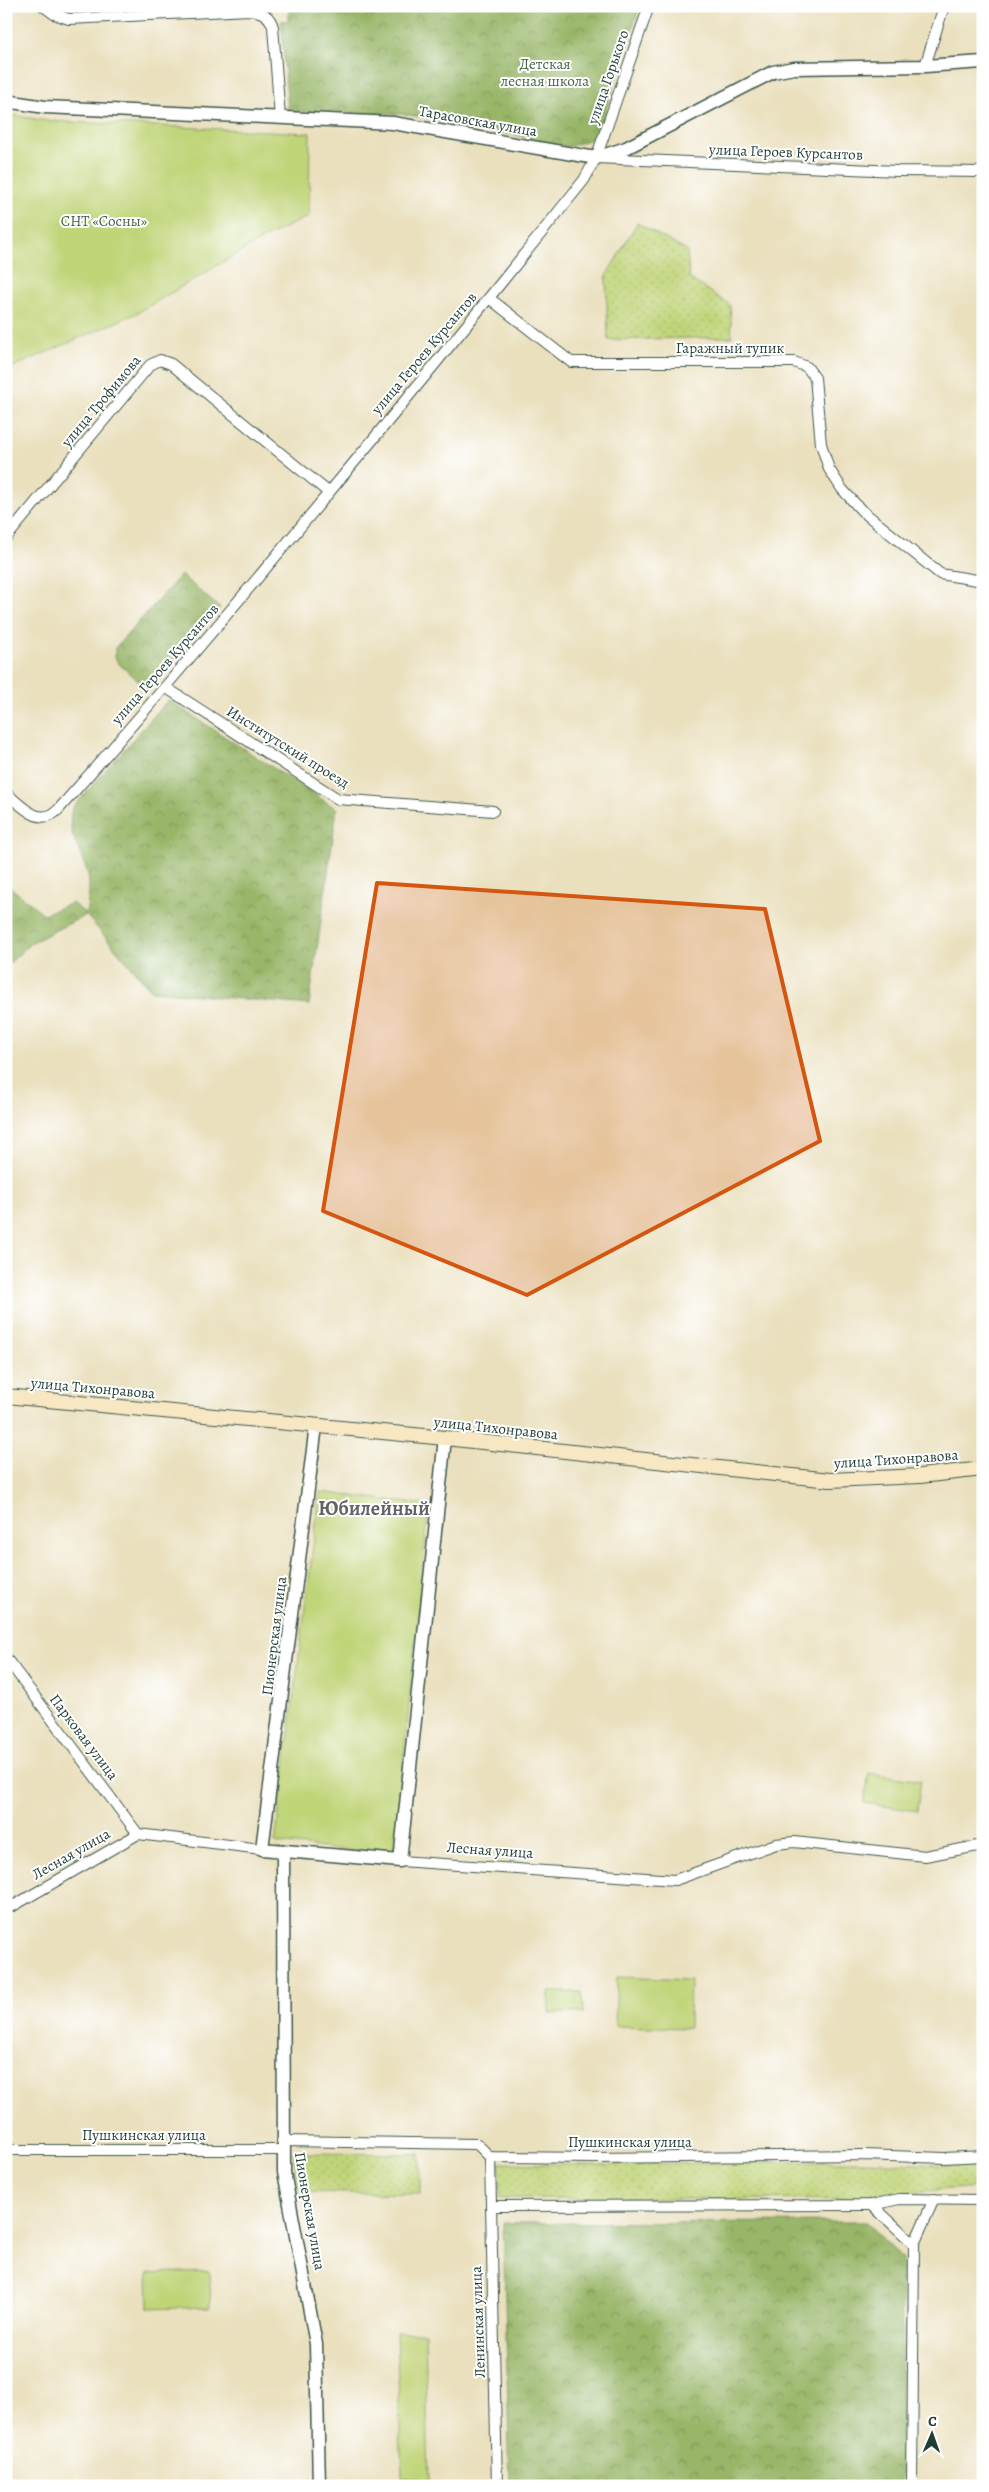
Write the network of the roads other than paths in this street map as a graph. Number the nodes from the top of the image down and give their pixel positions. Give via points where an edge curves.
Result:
1 (44, 6) edge
2 (649, 6) edge
3 (944, 6) edge
4 (983, 62) edge
5 (925, 66) junction
6 (6, 101) edge
7 (280, 118) junction
8 (596, 158) junction
9 (983, 172) edge
10 (489, 298) junction
11 (328, 492) junction
12 (6, 538) edge
13 (983, 581) edge
14 (165, 687) junction
15 (6, 792) edge
16 (494, 811) dead end
17 (6, 1396) edge
18 (316, 1426) junction
19 (445, 1438) junction
20 (983, 1469) edge
21 (6, 1658) edge
22 (138, 1834) junction
23 (983, 1845) edge
24 (262, 1849) junction
25 (283, 1851) junction
26 (400, 1861) junction
27 (6, 1906) edge
28 (282, 2145) junction
29 (6, 2150) edge
30 (490, 2156) junction
31 (983, 2156) edge
32 (934, 2199) junction
33 (983, 2200) edge
34 (872, 2205) junction
35 (491, 2206) junction
36 (914, 2244) junction
37 (319, 2486) edge
38 (497, 2486) edge
39 (912, 2486) edge

1 - 7 street via 54,14 69,18 259,11 269,18 273,27
2 - 8 street, улица Горького
3 - 5 street
4 - 5 street, Тарасовская улица
5 - 8 street, Тарасовская улица via 794,68 773,72 626,148
6 - 7 street, Тарасовская улица via 45,107
7 - 8 street, Тарасовская улица via 393,123
8 - 9 street, улица Героев Курсантов
8 - 10 street, улица Героев Курсантов via 584,180
10 - 11 street, улица Героев Курсантов
10 - 13 street, Гаражный тупик via 572,362 794,362 807,366 815,378 821,444 829,469 842,489 861,510 940,574
11 - 12 street, улица Трофимова via 171,364 160,360 150,365
11 - 14 street, улица Героев Курсантов
14 - 15 street, улица Героев Курсантов via 55,813 34,816
14 - 16 street, Институтский проезд via 338,799
17 - 18 main road, улица Тихонравова
18 - 19 main road, улица Тихонравова
18 - 24 street, Пионерская улица
19 - 20 main road, улица Тихонравова via 830,1480
19 - 26 street
21 - 22 street, Парковая улица
22 - 24 street, Лесная улица
22 - 27 street, Лесная улица via 13,1906
23 - 26 street, Лесная улица via 925,1856 794,1842 776,1844 675,1880
24 - 25 street, Лесная улица
25 - 26 street, Лесная улица
25 - 28 street, Пионерская улица
28 - 29 street, Пушкинская улица
28 - 30 street, Пушкинская улица via 477,2144
28 - 37 street, Пионерская улица via 288,2197 316,2344
30 - 31 street, Пушкинская улица
30 - 35 street, Ленинская улица
32 - 33 street
32 - 34 street via 899,2199
32 - 36 street
34 - 35 street
34 - 36 street
35 - 38 street, Ленинская улица
36 - 39 street

